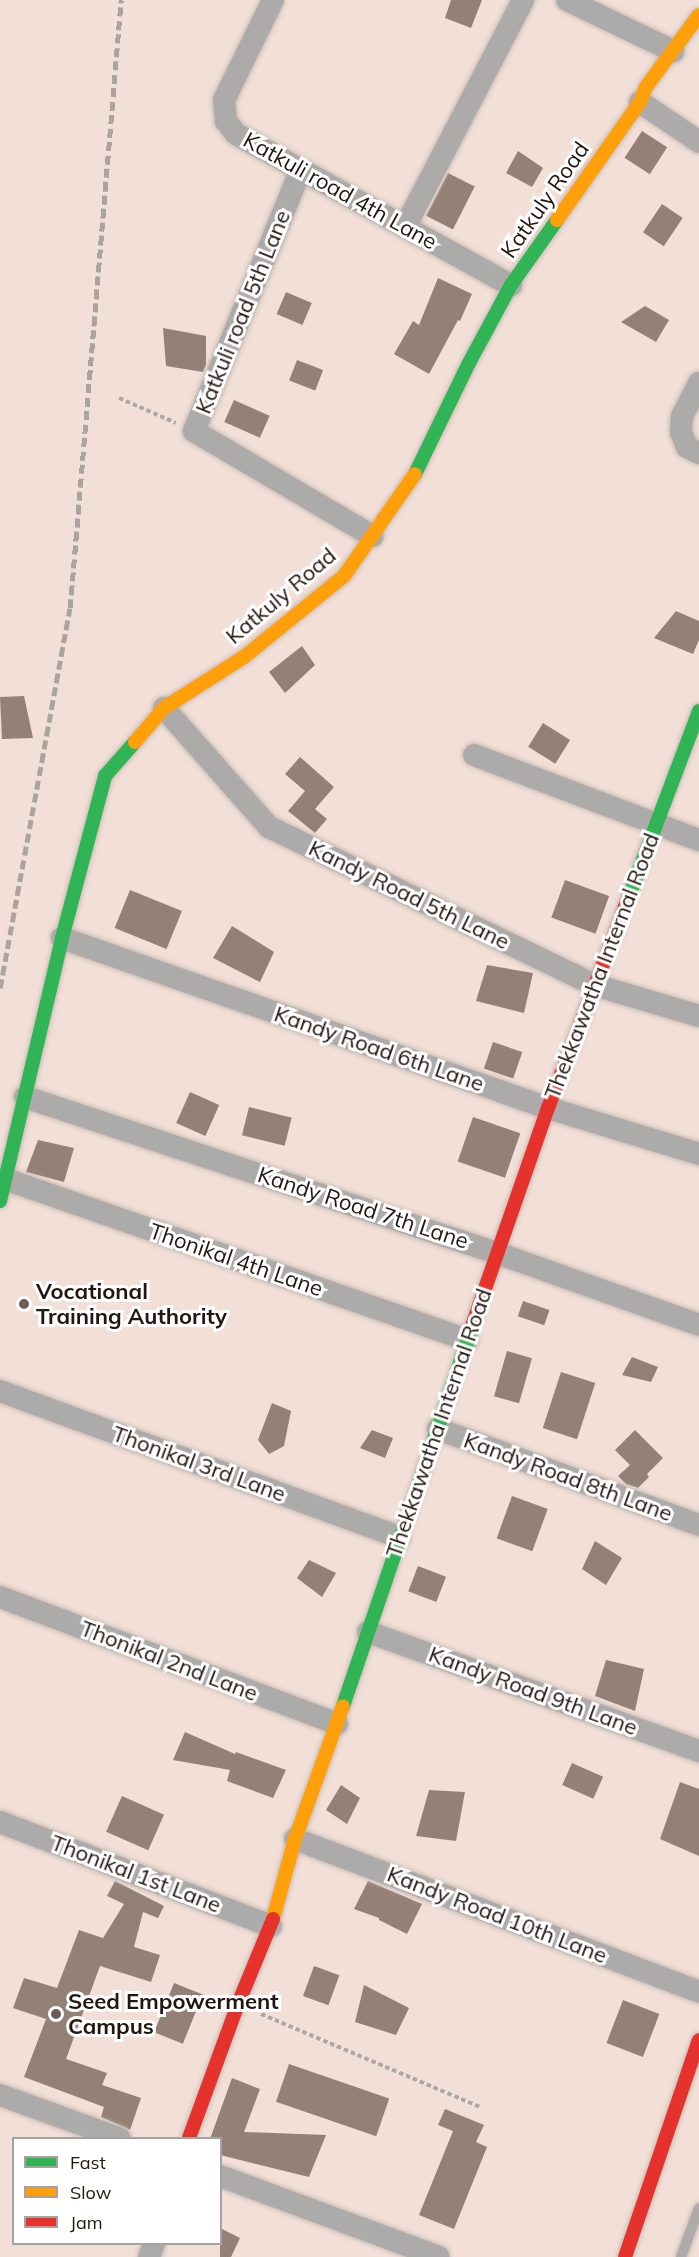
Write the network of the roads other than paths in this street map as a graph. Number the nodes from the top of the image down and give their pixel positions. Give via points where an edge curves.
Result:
1 (273, 0) edge
2 (523, 0) edge
3 (569, 0) edge
4 (699, 15) edge
5 (673, 51) junction
6 (640, 102) junction
7 (699, 142) edge
8 (301, 169) junction
9 (405, 227) junction
10 (511, 285) junction
11 (699, 384) edge
12 (699, 453) edge
13 (372, 536) junction
14 (164, 708) junction
15 (699, 711) edge
16 (474, 754) dead end
17 (656, 825) junction
18 (699, 840) edge
19 (62, 938) junction
20 (594, 985) junction
21 (699, 1016) edge
22 (25, 1097) junction
23 (548, 1108) junction
24 (699, 1154) edge
25 (5, 1179) junction
26 (0, 1201) edge
27 (497, 1252) junction
28 (699, 1325) edge
29 (467, 1340) junction
30 (0, 1391) edge
31 (438, 1429) junction
32 (699, 1525) edge
33 (399, 1537) junction
34 (0, 1597) edge
35 (368, 1632) junction
36 (337, 1724) junction
37 (699, 1751) edge
38 (0, 1822) edge
39 (295, 1839) junction
40 (271, 1926) junction
41 (699, 1992) edge
42 (699, 2040) edge
43 (0, 2095) edge
44 (114, 2137) edge
45 (190, 2137) edge
46 (222, 2177) edge
47 (699, 2208) edge
48 (440, 2257) edge
49 (625, 2257) edge
50 (681, 2257) edge

1 - 8 street, Katkuli road 4th Lane via 224,100 226,121 236,134
2 - 9 street
3 - 5 street
4 - 5 main road, Katkuly Road
5 - 6 main road, Katkuly Road via 646,87
6 - 7 street
6 - 10 main road, Katkuly Road
8 - 9 street, Katkuli road 4th Lane
8 - 13 street, Katkuli road 5th Lane via 194,431
9 - 10 street, Katkuli road 4th Lane
10 - 13 main road, Katkuly Road via 413,478
11 - 12 street via 682,416 681,432 687,447
13 - 14 main road, Katkuly Road via 344,576 244,657
14 - 19 main road, Katkuly Road via 105,776
14 - 20 street, Kandy Road 5th Lane via 269,827
15 - 17 main road, Thekkawatha Internal Road
16 - 17 street
17 - 18 street
17 - 20 main road, Thekkawatha Internal Road
19 - 22 main road, Katkuly Road
19 - 23 street, Kandy Road 6th Lane
20 - 21 street, Kandy Road 5th Lane
20 - 23 main road, Thekkawatha Internal Road
22 - 25 main road, Katkuly Road
22 - 27 street, Kandy Road 7th Lane
23 - 24 street, Kandy Road 6th Lane
23 - 27 main road, Thekkawatha Internal Road
25 - 26 main road, Katkuly Road
25 - 29 street, Thonikal 4th Lane
27 - 28 street, Kandy Road 7th Lane
27 - 29 main road, Thekkawatha Internal Road
29 - 31 main road, Thekkawatha Internal Road
30 - 33 street, Thonikal 3rd Lane
31 - 32 street, Kandy Road 8th Lane
31 - 33 main road, Thekkawatha Internal Road
33 - 35 main road, Thekkawatha Internal Road
34 - 36 street, Thonikal 2nd Lane
35 - 36 main road, Thekkawatha Internal Road
35 - 37 street, Kandy Road 9th Lane
36 - 39 main road, Thekkawatha Internal Road
38 - 40 street, Thonikal 1st Lane
39 - 40 main road, Thekkawatha Internal Road
39 - 41 street, Kandy Road 10th Lane
40 - 45 main road, Thekkawatha Internal Road
42 - 49 main road
43 - 44 street
46 - 48 street
47 - 50 lane

